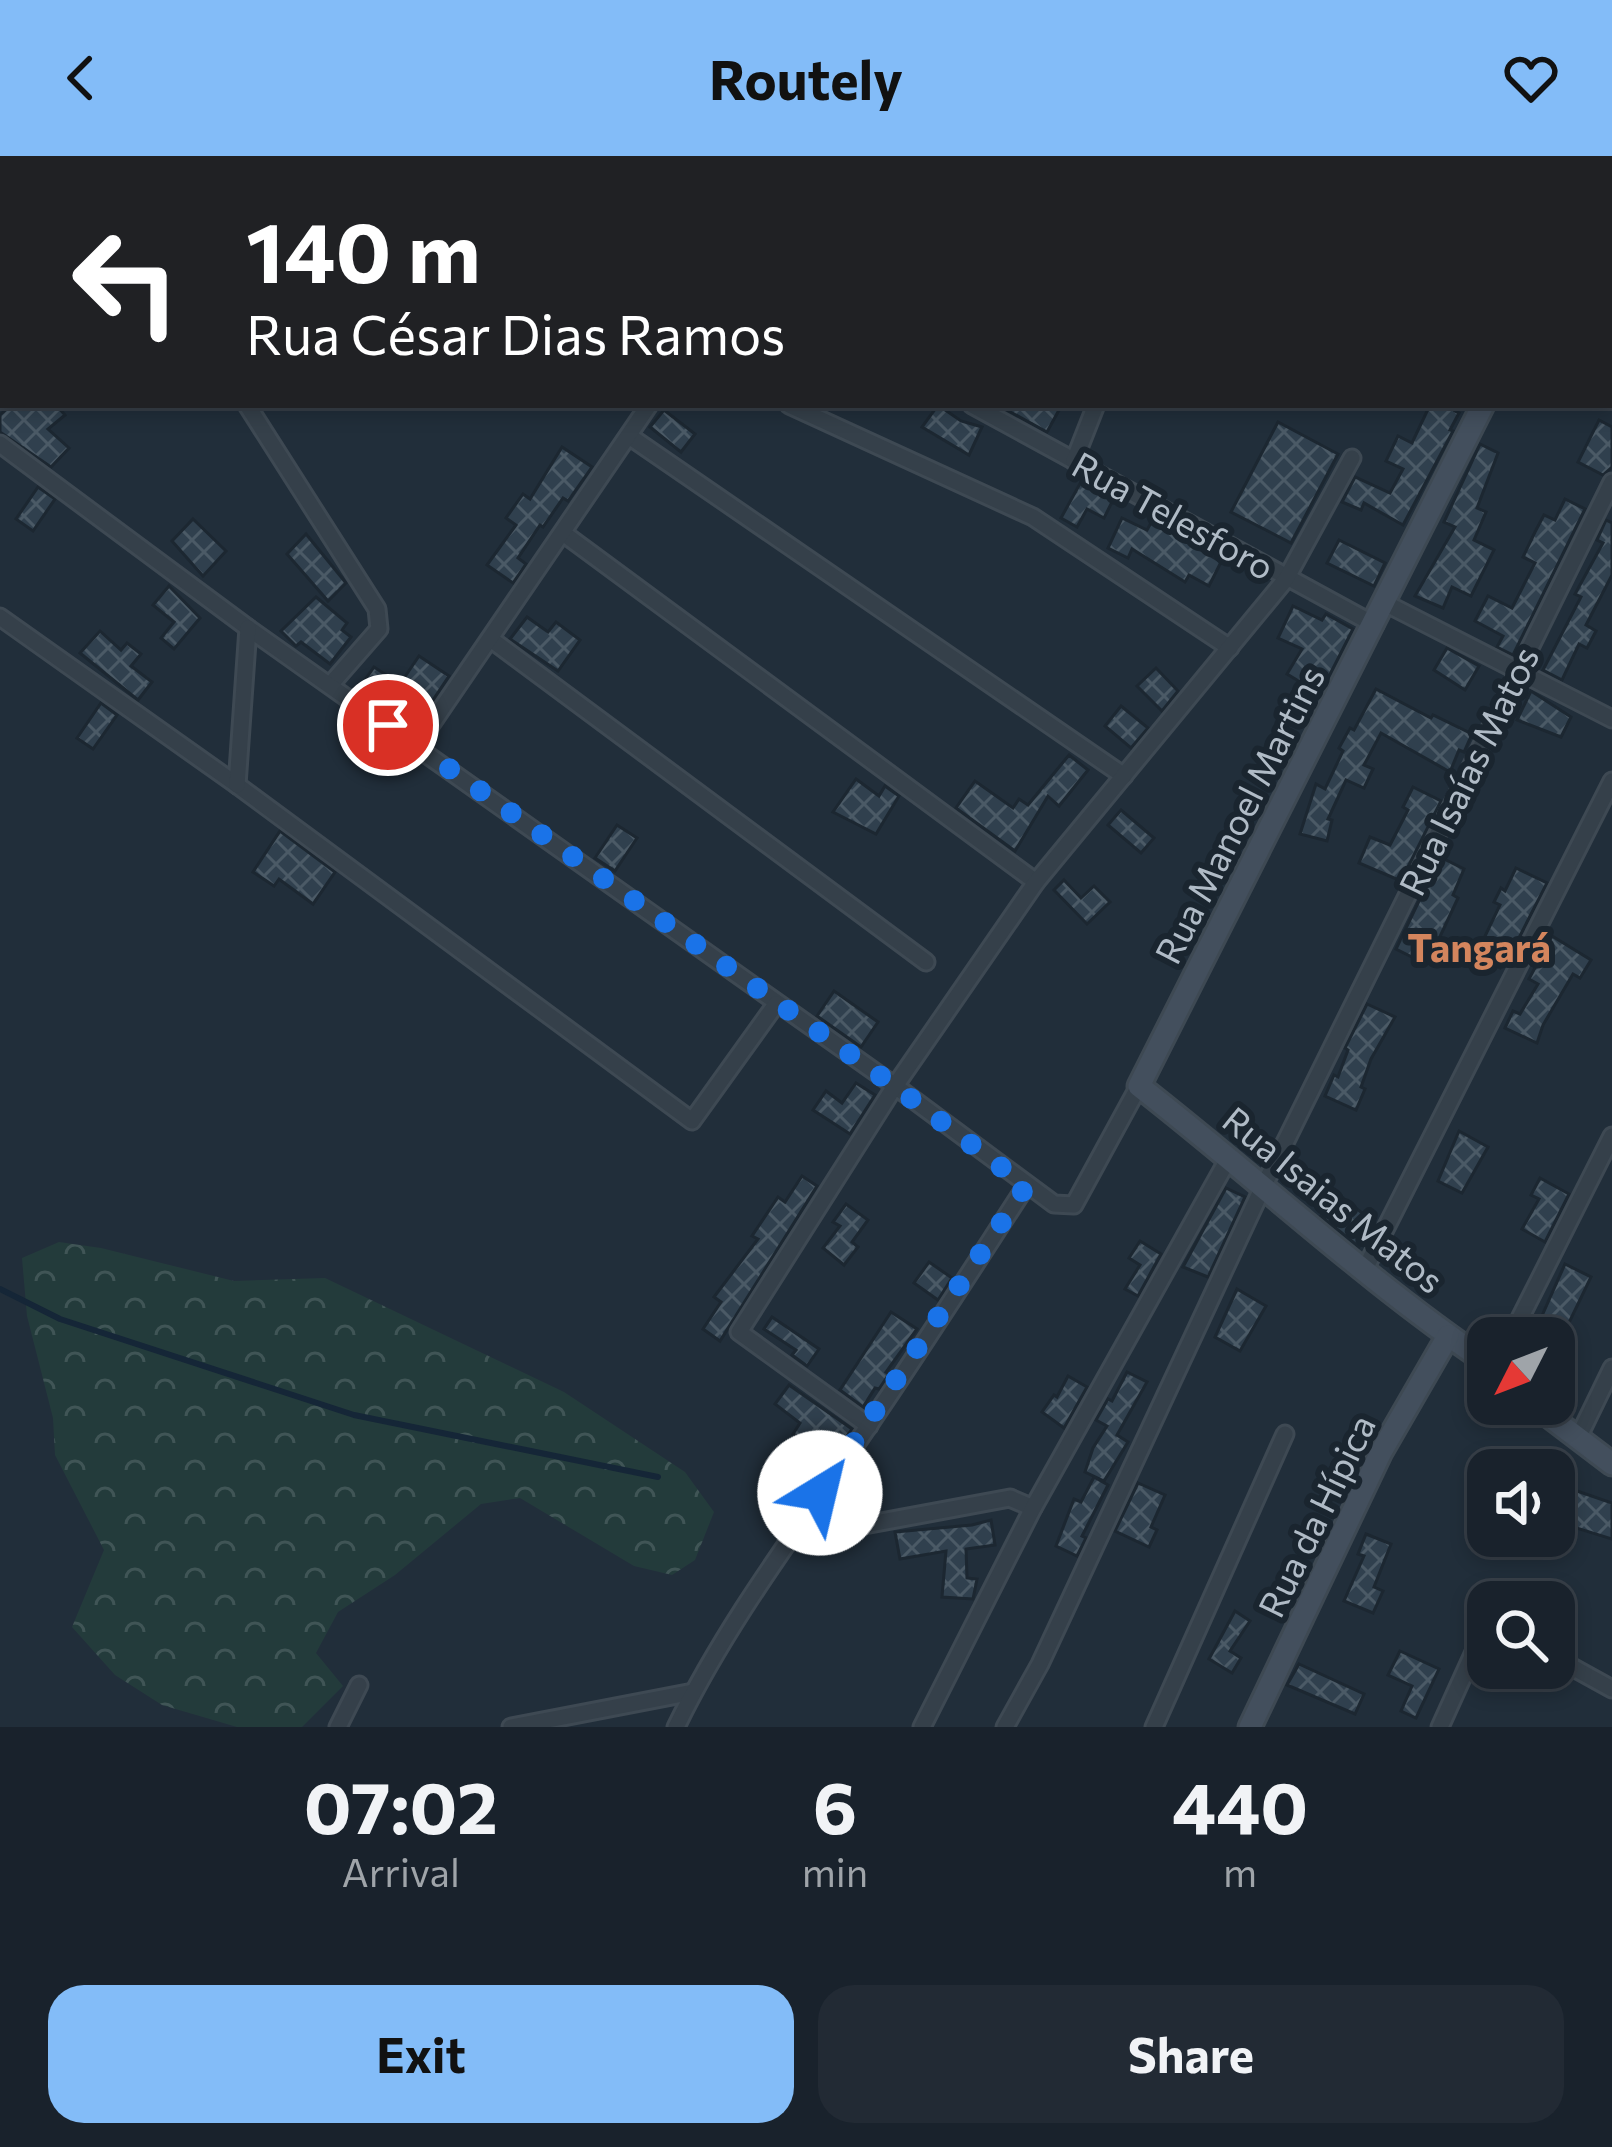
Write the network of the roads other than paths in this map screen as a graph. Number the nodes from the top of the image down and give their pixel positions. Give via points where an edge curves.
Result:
1 (250, 408) edge
2 (648, 408) edge
3 (796, 408) edge
4 (977, 408) edge
5 (1095, 408) edge
6 (1482, 408) edge
7 (632, 438) dead end
8 (0, 444) edge
9 (1352, 458) dead end
10 (1074, 461) junction
11 (1612, 482) edge
12 (563, 533) junction
13 (1286, 579) junction
14 (1385, 603) junction
15 (0, 617) edge
16 (1375, 625) junction
17 (248, 628) junction
18 (491, 640) junction
19 (1230, 648) junction
20 (1519, 672) junction
21 (331, 684) junction
22 (1612, 719) edge
23 (416, 745) junction
24 (1124, 776) junction
25 (1612, 781) edge
26 (237, 785) junction
27 (1036, 882) junction
28 (926, 962) dead end
29 (776, 1004) junction
30 (1138, 1086) junction
31 (896, 1087) junction
32 (1612, 1136) edge
33 (1230, 1156) junction
34 (1026, 1186) junction
35 (1262, 1189) junction
36 (1364, 1270) junction
37 (1521, 1317) edge
38 (1448, 1336) junction
39 (1467, 1349) edge
40 (1612, 1368) edge
41 (1559, 1425) edge
42 (868, 1426) junction
43 (1285, 1434) dead end
44 (1577, 1440) junction
45 (1612, 1464) edge
46 (1033, 1508) junction
47 (796, 1527) junction
48 (1467, 1667) edge
49 (1575, 1669) edge
50 (359, 1685) dead end
51 (1612, 1689) edge
52 (693, 1692) junction
53 (338, 1727) edge
54 (512, 1727) edge
55 (676, 1727) edge
56 (922, 1727) edge
57 (1005, 1727) edge
58 (1154, 1727) edge
59 (1250, 1727) edge
60 (1440, 1727) edge

1 - 21 street via 377,609 379,629
2 - 12 street
3 - 19 street via 1033,517
4 - 10 street, Rua Telesforo
5 - 10 street
6 - 14 street, Rua Manoel Martins
7 - 24 street
8 - 17 street
9 - 13 street
10 - 13 street, Rua Telesforo
11 - 20 street, Rua Isaías Matos
12 - 18 street
12 - 27 street
13 - 16 street, Rua Telesforo
13 - 19 street
14 - 16 street, Rua Manoel Martins
14 - 20 street
15 - 26 street
16 - 30 street, Rua Manoel Martins
17 - 21 street
17 - 26 street
18 - 23 street
18 - 28 street
19 - 24 street
20 - 22 street
20 - 35 street, Rua Isaías Matos
21 - 23 street
23 - 29 street
24 - 27 street
25 - 36 street
26 - 29 street via 692,1121
27 - 31 street
29 - 31 street
30 - 33 street, Rua Isaias Matos
30 - 34 street, Rua Manoel Martins via 1074,1205 1054,1204
31 - 34 street
31 - 42 street via 739,1332
32 - 37 street
33 - 35 street, Rua Isaias Matos
33 - 46 street
34 - 42 street
35 - 36 street, Rua Isaias Matos
35 - 57 street, Rua Isaías Matos
36 - 38 street, Rua Isaias Matos
38 - 39 street, Rua Isaias Matos
38 - 59 street, Rua da Hípica via 1381,1452
40 - 44 street
41 - 44 street
42 - 47 street
43 - 58 street
44 - 45 street
46 - 47 street via 1010,1498 832,1532
46 - 56 street
47 - 52 street
48 - 60 street
49 - 51 street
50 - 53 street
52 - 54 street
52 - 55 street

